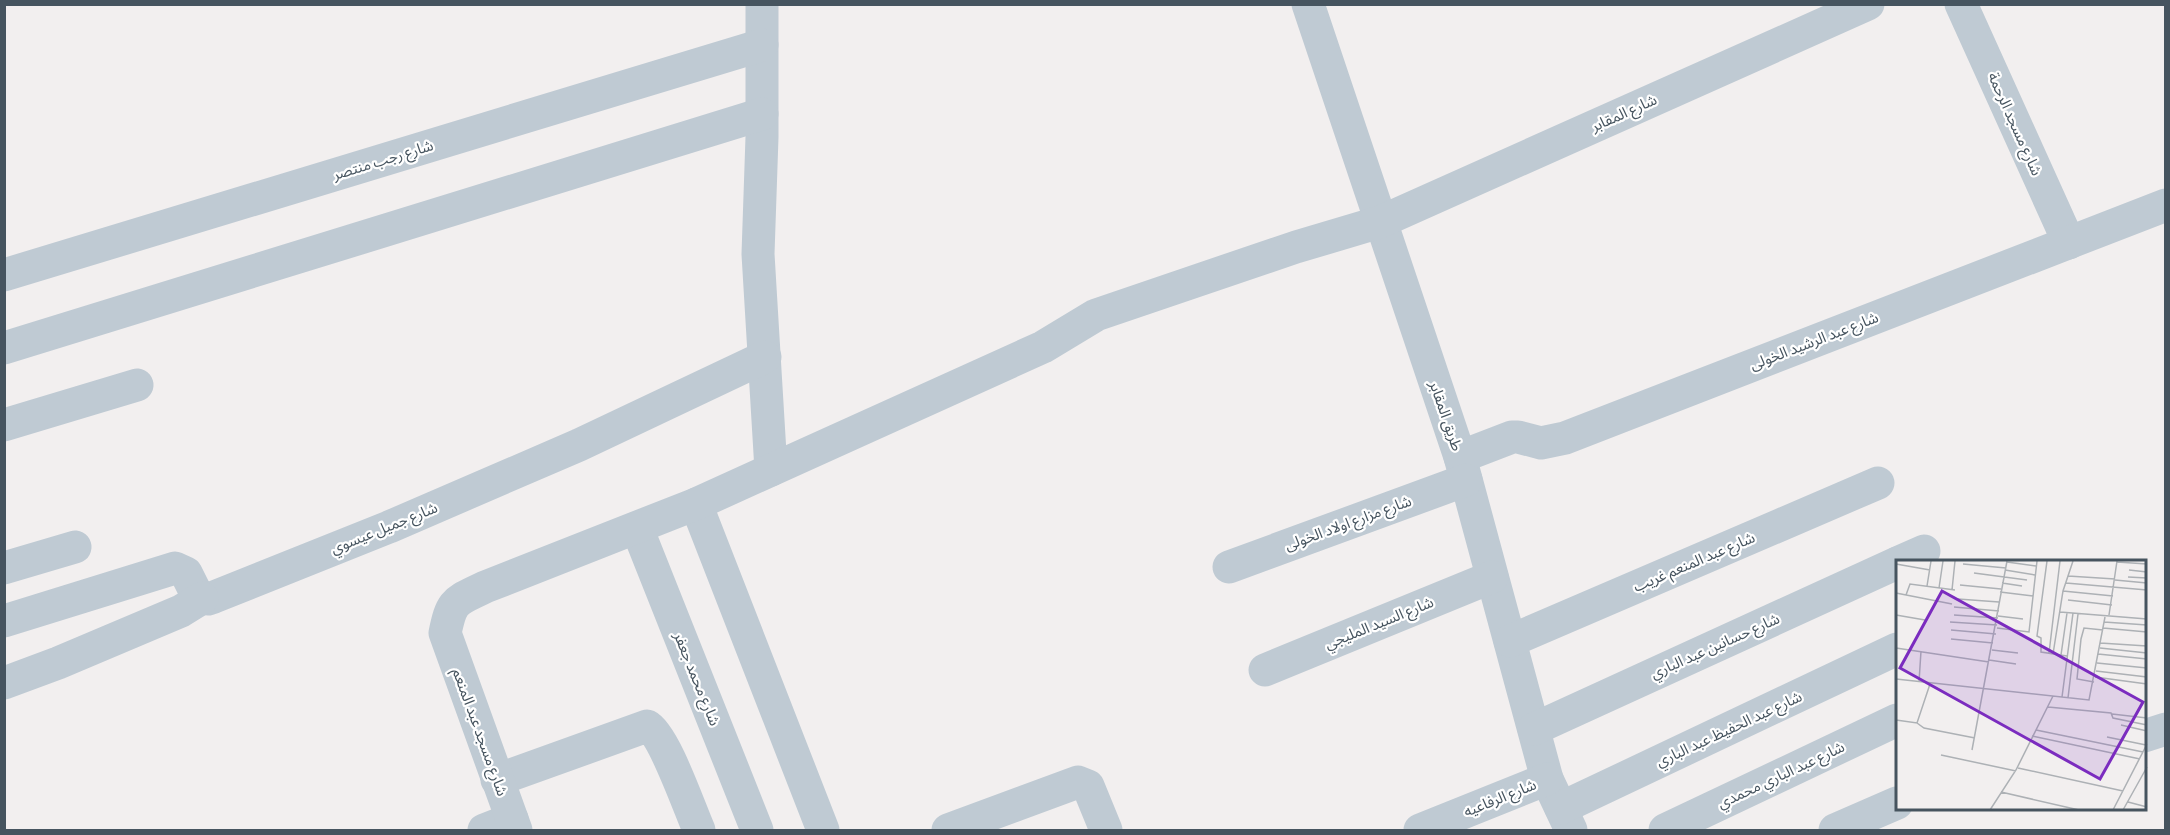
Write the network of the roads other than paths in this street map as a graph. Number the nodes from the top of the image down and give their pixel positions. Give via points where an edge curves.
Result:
1 (762, 4) edge
2 (1308, 4) edge
3 (1961, 4) edge
4 (1857, 6) edge
5 (762, 45) junction
6 (762, 114) junction
7 (2166, 205) edge
8 (1380, 222) junction
9 (2068, 243) junction
10 (4, 275) edge
11 (4, 348) edge
12 (765, 357) junction
13 (136, 386) dead end
14 (4, 425) edge
15 (1463, 469) junction
16 (771, 470) junction
17 (1878, 483) dead end
18 (696, 504) junction
19 (637, 528) junction
20 (75, 547) dead end
21 (1896, 564) edge
22 (1229, 567) dead end
23 (4, 568) edge
24 (1492, 576) junction
25 (202, 598) junction
26 (4, 621) edge
27 (445, 633) joint
28 (1510, 641) junction
29 (1896, 651) edge
30 (1265, 670) dead end
31 (4, 682) edge
32 (1896, 720) edge
33 (1534, 729) junction
34 (2166, 729) edge
35 (2146, 736) edge
36 (1547, 779) junction
37 (497, 780) junction
38 (1896, 803) edge
39 (1010, 820) edge
40 (1566, 820) edge
41 (504, 827) edge
42 (960, 828) edge
43 (699, 831) edge
44 (757, 831) edge
45 (823, 831) edge
46 (1106, 831) edge
47 (1420, 831) edge
48 (1665, 831) edge
49 (1835, 831) edge

1 - 5 street
2 - 8 street, طريق المقابر
3 - 9 street, شارع مسجد الرحمة
4 - 8 street, شارع المقابر
5 - 6 street
5 - 10 street, شارع رجب منتصر
6 - 11 street
6 - 12 street via 758,254
7 - 9 street, شارع عبد الرشيد الخولى
8 - 15 street, طريق المقابر
8 - 16 street, شارع المقابر via 1096,315 1043,347
9 - 15 street, شارع عبد الرشيد الخولى via 1565,438 1541,443 1512,437
12 - 16 street
12 - 25 street, شارع جميل عيسوي via 579,445 389,527 214,597
13 - 14 street
15 - 22 street, شارع مزارع اولاد الخولى
15 - 24 street, طريق المقابر
16 - 18 street, شارع المقابر
17 - 28 street, شارع عبد المنعم غريب
18 - 19 street, شارع المقابر
18 - 45 street
19 - 27 street, شارع المقابر via 455,602 449,610
19 - 44 street, شارع محمد جعفر
20 - 23 street
21 - 33 street, شارع حسانين عبد الباري
24 - 28 street, طريق المقابر
24 - 30 street, شارع السيد المليجي
25 - 26 street via 186,573 175,568
25 - 31 street, شارع جميل عيسوي via 181,611
27 - 37 street, شارع مسجد عبد المنعم
28 - 33 street, طريق المقابر
29 - 40 street, شارع عبد الحفيظ عبد الباري
32 - 48 street, شارع عبد الباري محمدي
33 - 36 street, طريق المقابر
34 - 35 street
36 - 40 street, طريق المقابر
36 - 47 street, شارع الرفاعيه
37 - 41 street, شارع مسجد عبد المنعم
37 - 43 street via 647,726 664,746
38 - 49 street
39 - 42 street
39 - 46 street via 1078,782 1088,786

